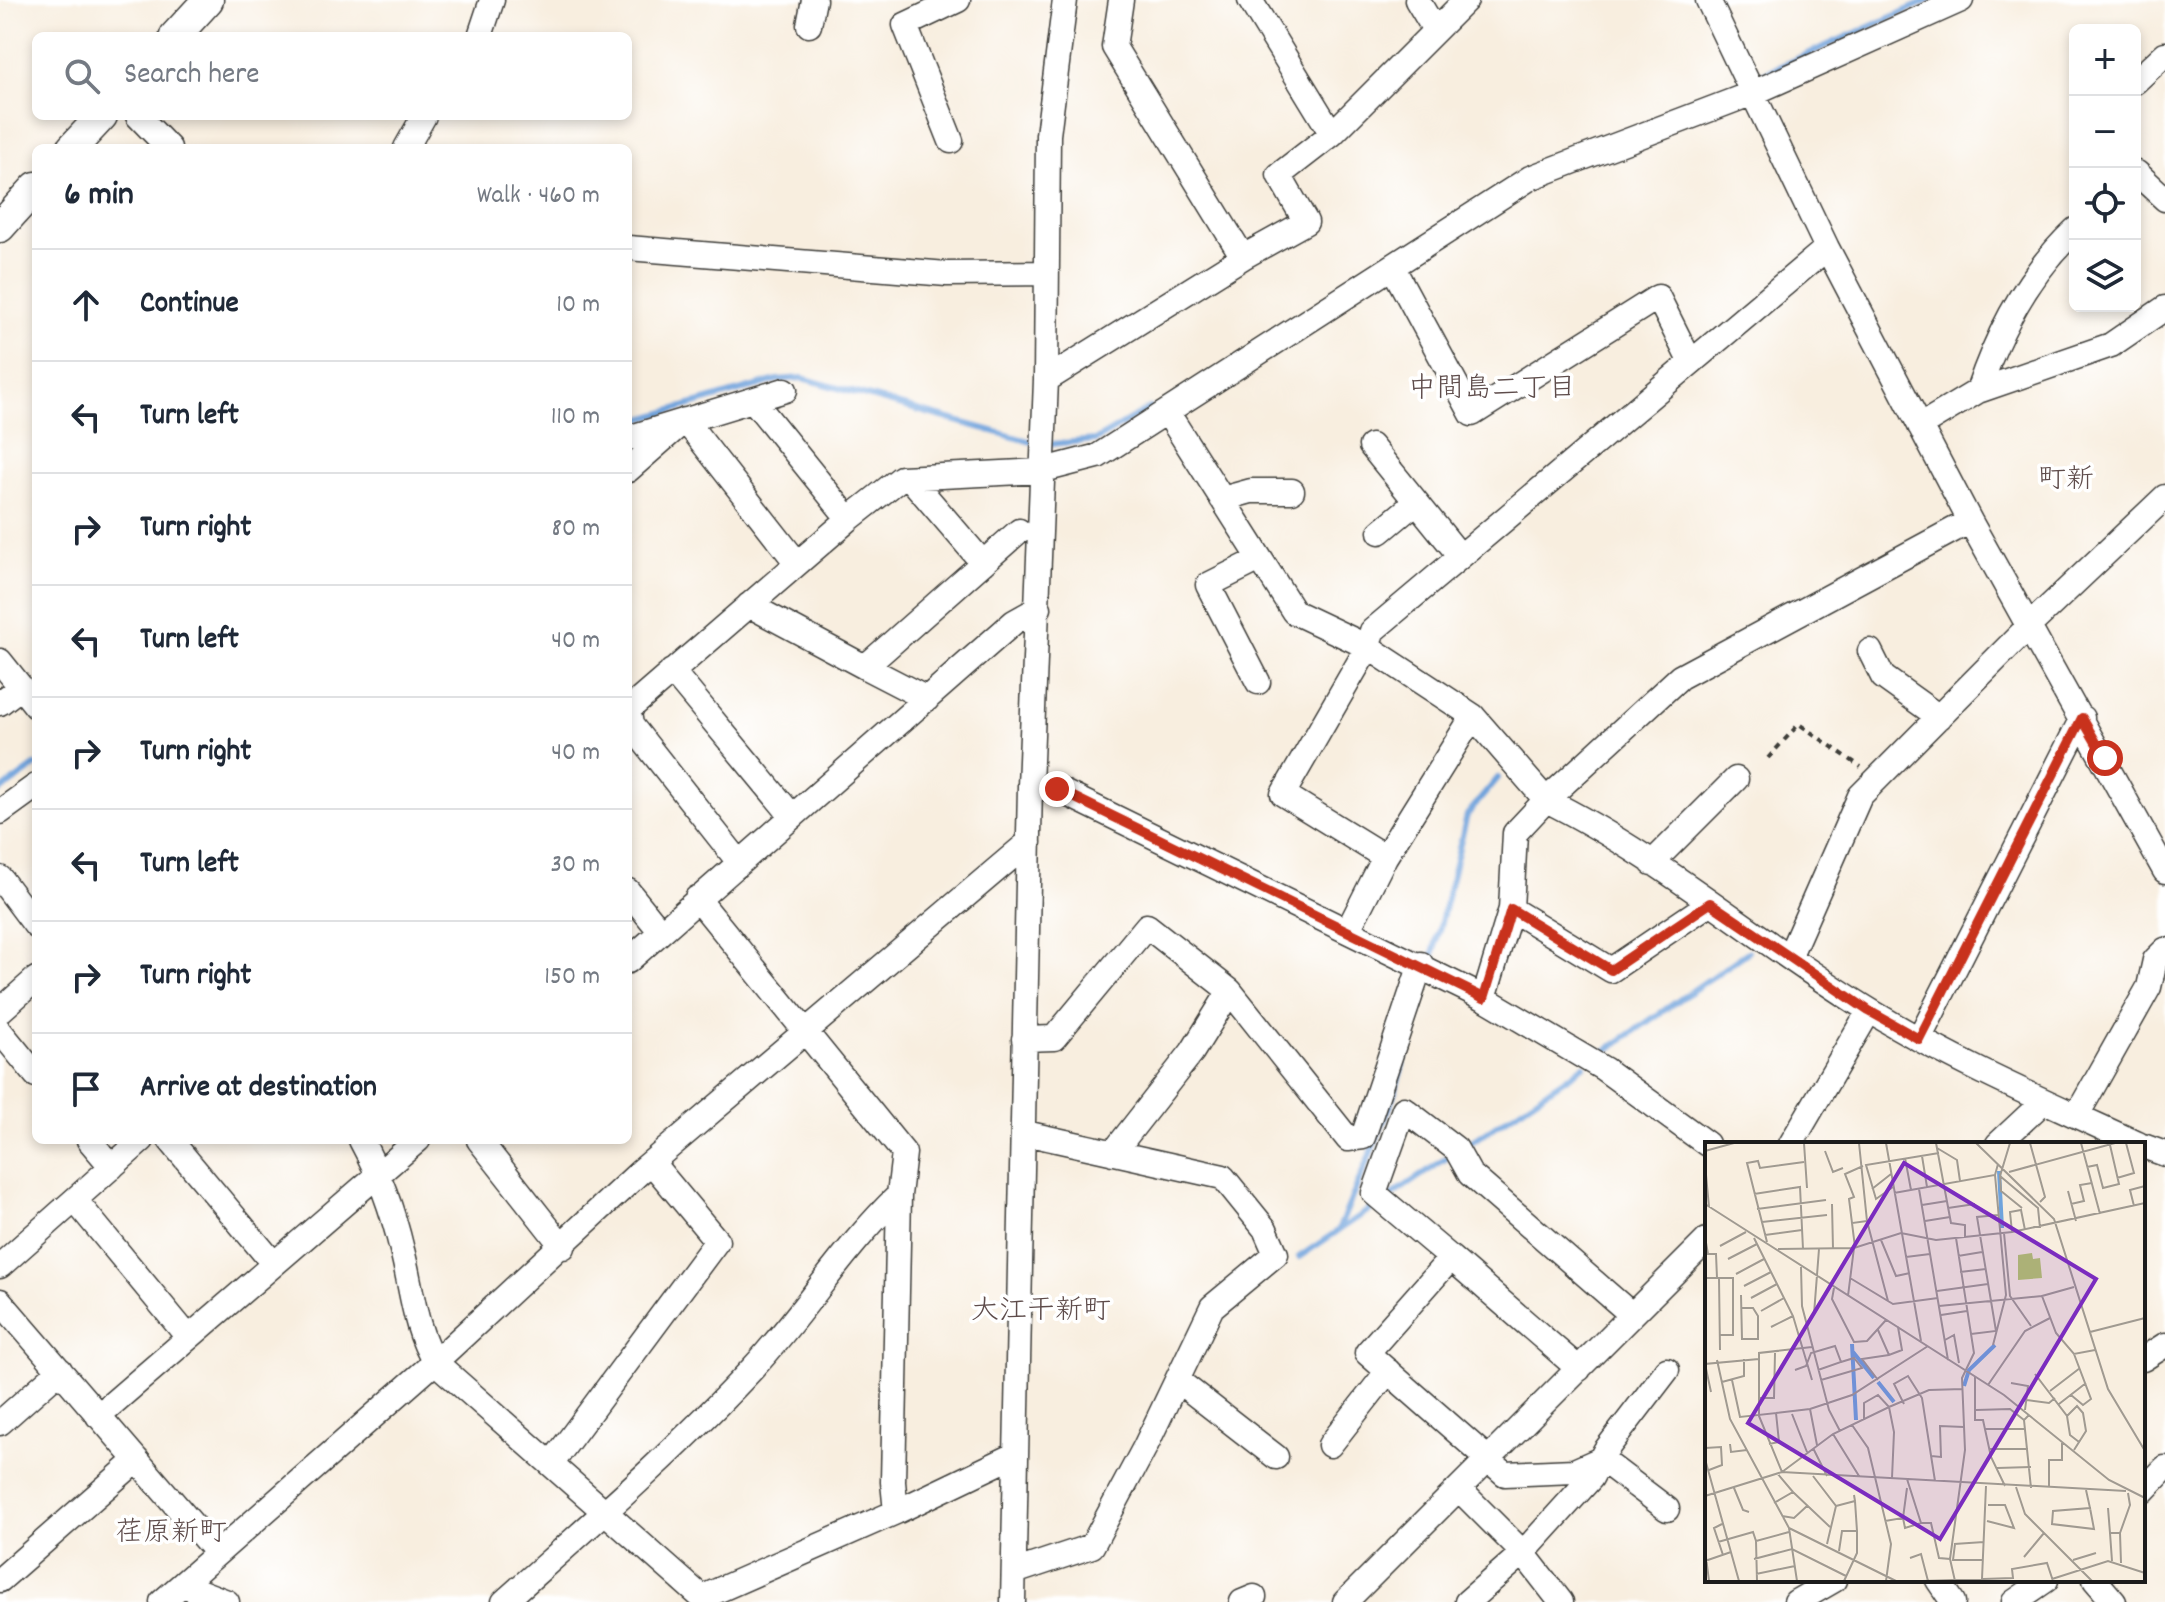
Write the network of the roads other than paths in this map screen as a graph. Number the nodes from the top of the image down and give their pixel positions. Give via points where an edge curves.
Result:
1 (208, 0) edge
2 (492, 0) edge
3 (814, 0) edge
4 (958, 0) edge
5 (1065, 0) edge
6 (1121, 0) edge
7 (1250, 0) edge
8 (1417, 0) edge
9 (1466, 0) edge
10 (1708, 0) edge
11 (1961, 0) edge
12 (809, 25) dead end
13 (1435, 30) junction
14 (179, 32) edge
15 (481, 32) edge
16 (2165, 54) edge
17 (2141, 76) edge
18 (1749, 85) junction
19 (98, 120) edge
20 (142, 120) edge
21 (422, 120) edge
22 (1332, 134) junction
23 (951, 141) dead end
24 (76, 144) edge
25 (165, 144) edge
26 (411, 144) edge
27 (2141, 177) edge
28 (32, 191) edge
29 (2165, 199) edge
30 (0, 227) edge
31 (2069, 235) edge
32 (1827, 248) junction
33 (632, 255) edge
34 (1243, 257) junction
35 (1393, 268) junction
36 (1045, 273) junction
37 (2165, 308) edge
38 (1690, 361) junction
39 (1046, 380) junction
40 (785, 390) dead end
41 (1978, 391) junction
42 (753, 400) junction
43 (1167, 412) junction
44 (685, 420) junction
45 (1920, 426) junction
46 (632, 437) edge
47 (1371, 446) dead end
48 (632, 466) edge
49 (1040, 471) junction
50 (910, 478) junction
51 (1292, 491) dead end
52 (2165, 497) edge
53 (1222, 499) junction
54 (1416, 502) junction
55 (849, 519) junction
56 (1970, 521) junction
57 (1019, 531) dead end
58 (1380, 532) dead end
59 (1460, 556) junction
60 (1260, 559) junction
61 (797, 563) junction
62 (983, 563) junction
63 (749, 605) junction
64 (1039, 608) junction
65 (2030, 625) junction
66 (1368, 647) junction
67 (1870, 651) dead end
68 (0, 661) edge
69 (865, 667) junction
70 (672, 671) junction
71 (1258, 682) dead end
72 (29, 696) edge
73 (927, 699) junction
74 (0, 703) edge
75 (632, 705) edge
76 (1473, 716) junction
77 (1939, 717) junction
78 (2082, 718) junction
79 (632, 726) edge
80 (1736, 779) dead end
81 (1030, 786) junction
82 (32, 789) edge
83 (1546, 800) junction
84 (0, 812) edge
85 (792, 816) junction
86 (1029, 842) junction
87 (1385, 857) junction
88 (739, 862) junction
89 (1652, 863) junction
90 (2165, 871) edge
91 (0, 878) edge
92 (632, 896) edge
93 (697, 898) junction
94 (1710, 903) junction
95 (1511, 909) junction
96 (32, 921) edge
97 (1348, 930) junction
98 (661, 932) junction
99 (2165, 950) edge
100 (1790, 955) junction
101 (632, 957) edge
102 (1421, 964) junction
103 (32, 983) edge
104 (1230, 991) junction
105 (1484, 998) junction
106 (0, 1011) edge
107 (1869, 1011) junction
108 (0, 1031) edge
109 (805, 1032) junction
110 (1024, 1039) junction
111 (1919, 1039) junction
112 (32, 1070) edge
113 (2044, 1101) junction
114 (2077, 1115) junction
115 (1025, 1133) junction
116 (1792, 1142) edge
117 (2000, 1142) edge
118 (2129, 1142) edge
119 (1705, 1143) edge
120 (92, 1144) edge
121 (138, 1144) edge
122 (173, 1144) edge
123 (363, 1144) edge
124 (413, 1144) edge
125 (482, 1144) edge
126 (2145, 1148) edge
127 (1113, 1153) junction
128 (2165, 1154) edge
129 (652, 1163) junction
130 (112, 1167) junction
131 (378, 1172) junction
132 (899, 1195) junction
133 (75, 1200) junction
134 (1705, 1242) edge
135 (563, 1247) junction
136 (1451, 1258) junction
137 (273, 1263) junction
138 (0, 1266) edge
139 (0, 1301) edge
140 (1632, 1315) junction
141 (188, 1337) junction
142 (2165, 1345) edge
143 (2145, 1358) edge
144 (435, 1362) junction
145 (1579, 1369) junction
146 (60, 1370) junction
147 (1667, 1370) dead end
148 (1388, 1371) junction
149 (1177, 1380) junction
150 (98, 1416) junction
151 (0, 1423) edge
152 (1330, 1445) dead end
153 (1015, 1455) junction
154 (1276, 1457) dead end
155 (1487, 1458) junction
156 (1601, 1459) junction
157 (137, 1460) junction
158 (552, 1463) junction
159 (2165, 1468) edge
160 (1459, 1489) junction
161 (2145, 1489) edge
162 (1667, 1509) dead end
163 (606, 1511) junction
164 (896, 1512) junction
165 (216, 1552) junction
166 (1523, 1553) junction
167 (1014, 1572) junction
168 (0, 1580) edge
169 (1831, 1582) edge
170 (1939, 1582) edge
171 (2043, 1582) edge
172 (2097, 1582) edge
173 (183, 1585) junction
174 (696, 1598) edge
175 (162, 1602) edge
176 (227, 1602) edge
177 (504, 1602) edge
178 (1013, 1602) edge
179 (1345, 1602) edge
180 (1467, 1602) edge
181 (1561, 1602) edge
182 (1796, 1602) edge
183 (1953, 1602) edge
184 (2014, 1602) edge
185 (2114, 1602) edge

1 - 14 main road
2 - 15 street
3 - 12 street
4 - 23 street via 905,25
5 - 36 street via 1048,135
6 - 34 street via 1114,47
7 - 22 street
8 - 13 street
9 - 13 street
10 - 18 street
11 - 18 street
13 - 22 street
16 - 17 street
18 - 32 street
18 - 35 street via 1530,178
19 - 24 main road
20 - 25 street
21 - 26 street
22 - 34 street via 1279,175 1306,222
27 - 29 street
28 - 30 main road
31 - 41 street via 2053,250 1995,340
32 - 38 street
32 - 45 street
33 - 36 street via 947,274
34 - 39 street
35 - 38 street via 1472,414 1658,297
35 - 43 street
36 - 39 street
37 - 41 street via 2111,345
38 - 59 street
39 - 49 street
40 - 42 street
41 - 45 street
42 - 44 street
42 - 55 street
43 - 49 street via 1098,456
43 - 53 street
44 - 46 street
44 - 48 street
44 - 61 street
45 - 56 street
47 - 54 street
49 - 50 street
49 - 64 street
50 - 55 street via 901,478
50 - 62 street
51 - 53 street via 1251,491
52 - 65 street
53 - 60 street
54 - 58 street
54 - 59 street
55 - 61 street
56 - 65 street
56 - 83 street via 1680,677
57 - 62 street
59 - 66 street via 1372,631
60 - 66 street via 1294,612
60 - 71 street via 1208,585
61 - 63 street
62 - 69 street
63 - 69 street
63 - 70 street
64 - 73 street via 1014,622
64 - 81 street
65 - 77 street
65 - 78 street
66 - 76 street
66 - 87 street via 1283,794
67 - 77 street via 1883,677
68 - 72 street
69 - 73 street
70 - 75 street
70 - 85 street
72 - 74 street
73 - 85 street
76 - 83 street
76 - 87 street
77 - 100 street via 1860,796
78 - 90 street
78 - 111 street
79 - 88 street
80 - 89 street
81 - 86 street
81 - 97 street via 1057,789
82 - 84 street
83 - 89 street via 1602,827
83 - 95 street via 1515,833
85 - 88 street
86 - 109 street
86 - 110 street
87 - 97 street
88 - 93 street
89 - 94 street
91 - 96 street
92 - 98 street
93 - 98 street
93 - 109 street
94 - 95 street via 1611,970
94 - 100 street
95 - 105 street
97 - 102 street
98 - 101 street
99 - 114 street via 2155,960 2149,987
100 - 107 street
102 - 104 street via 1363,1137 1348,1139
102 - 105 street
103 - 106 street
104 - 110 street via 1147,926 1054,1038
104 - 127 street via 1192,1052
105 - 119 street via 1604,1069
107 - 111 street
107 - 116 street
108 - 112 street
109 - 129 street
109 - 132 street via 904,1153
110 - 115 street
111 - 113 street
113 - 114 street
113 - 117 street
114 - 118 street
115 - 127 street
115 - 153 street
120 - 130 street
121 - 130 street
122 - 137 street
123 - 131 street
124 - 131 street
125 - 135 street
126 - 128 street
127 - 149 street via 1223,1177 1265,1229 1276,1254 1212,1307
129 - 135 street
129 - 158 street via 717,1241
130 - 133 street
131 - 137 street
131 - 144 street via 424,1345
132 - 163 street via 866,1226 756,1365
132 - 164 street
133 - 138 street
133 - 141 street
134 - 140 street
135 - 144 street
136 - 140 street via 1374,1193 1404,1109 1456,1149 1470,1174
136 - 145 street
136 - 148 street via 1367,1353
137 - 141 street
139 - 146 street
140 - 145 street
141 - 150 street
142 - 143 street
144 - 158 street
144 - 165 street
145 - 155 street
146 - 150 street
146 - 151 street
147 - 156 street
148 - 152 street
148 - 155 street
149 - 154 street
149 - 167 street via 1092,1546
150 - 157 street
153 - 164 street
153 - 167 street
155 - 156 street via 1505,1474 1547,1475
155 - 160 street
156 - 162 street
156 - 166 street via 1591,1478
157 - 165 street
157 - 168 street
158 - 163 street
159 - 161 street
160 - 166 street
160 - 179 street
163 - 174 street
163 - 177 street
164 - 174 street
165 - 173 street
166 - 180 street
166 - 181 street
167 - 178 street
169 - 182 street
170 - 183 street
171 - 184 street
172 - 185 street
173 - 175 street
173 - 176 street

